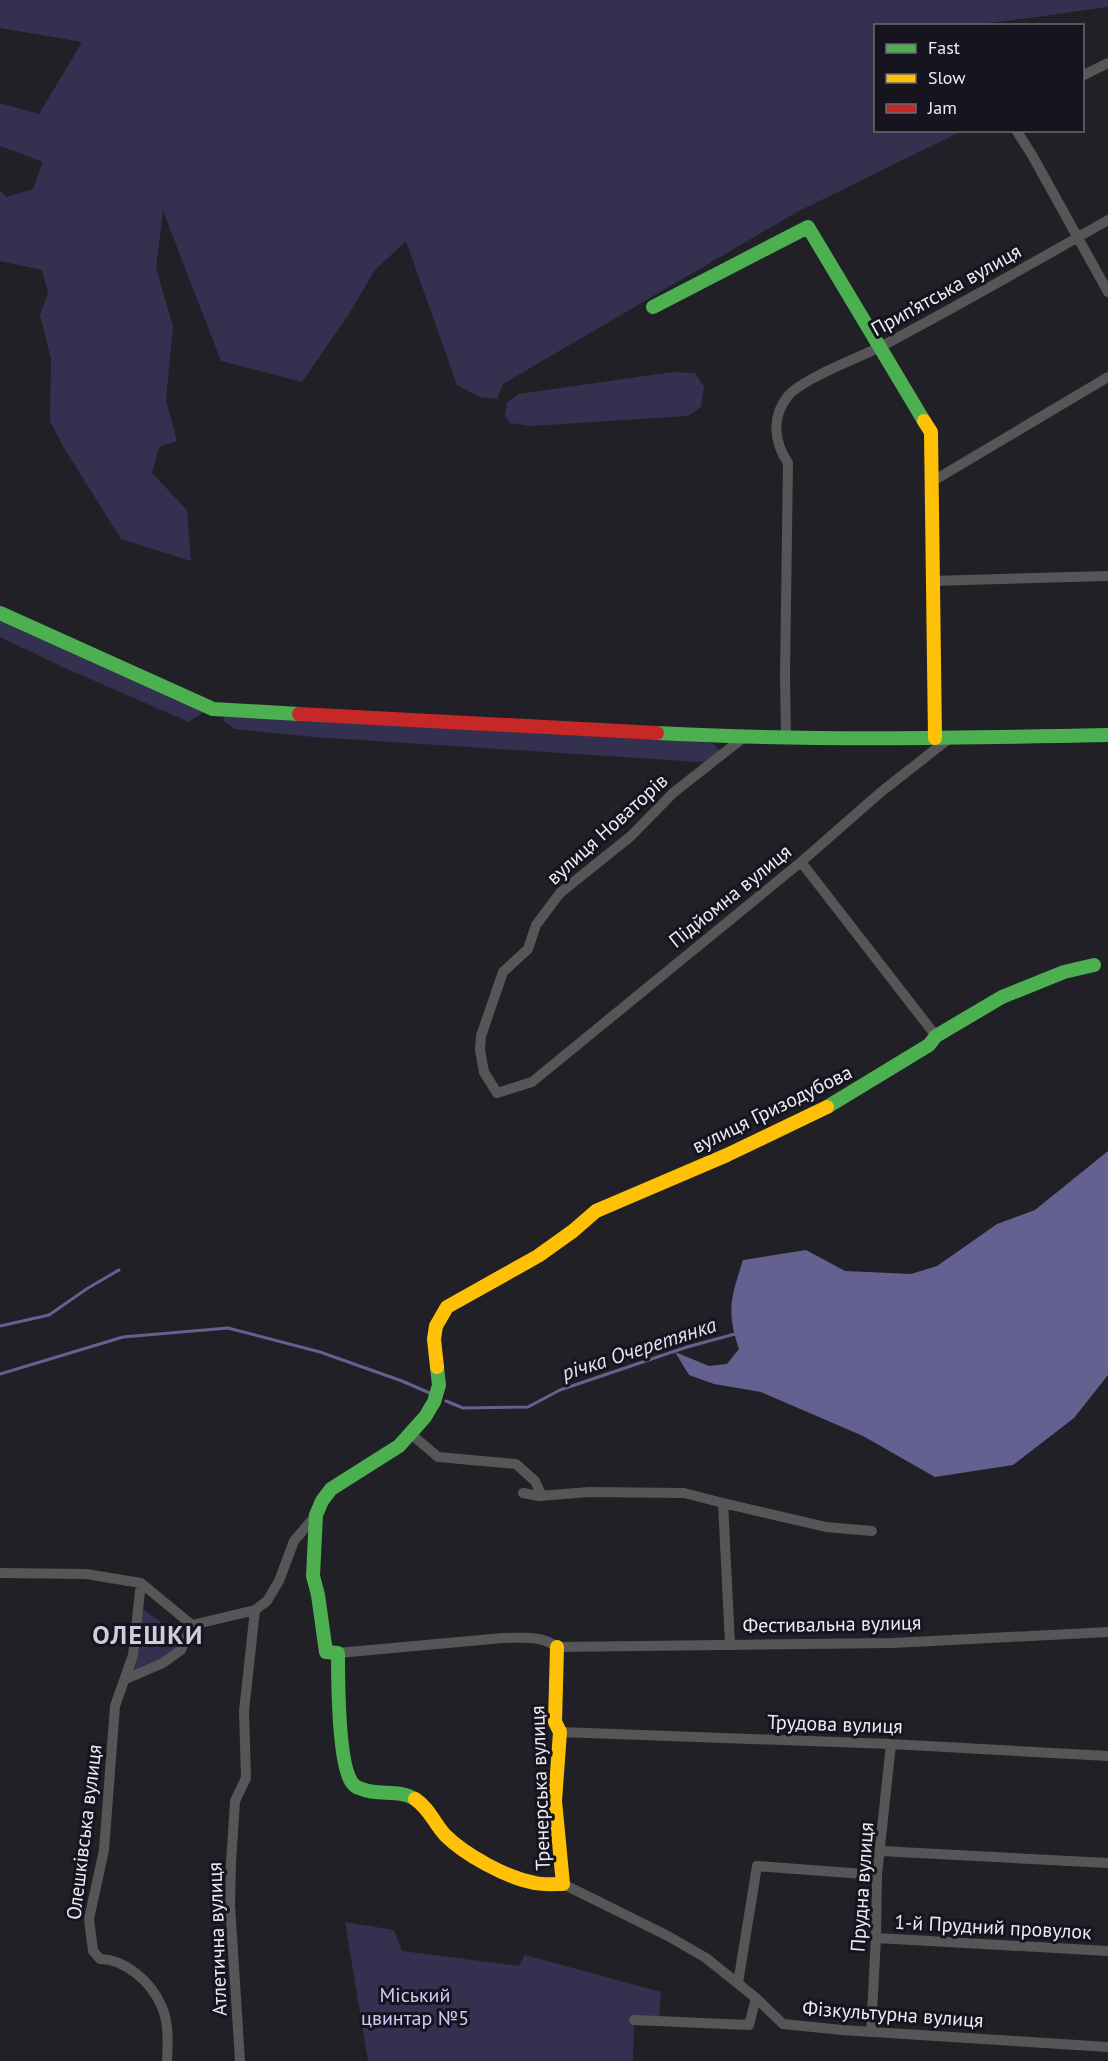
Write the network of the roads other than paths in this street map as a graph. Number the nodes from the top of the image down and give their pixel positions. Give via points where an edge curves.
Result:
1 (1108, 63) edge
2 (1084, 75) edge
3 (1017, 132) edge
4 (1108, 220) edge
5 (1078, 237) junction
6 (1108, 292) edge
7 (653, 307) dead end
8 (879, 347) junction
9 (1108, 377) edge
10 (933, 481) junction
11 (1108, 576) edge
12 (932, 581) junction
13 (0, 613) edge
14 (1108, 735) edge
15 (951, 737) junction
16 (743, 738) junction
17 (786, 738) junction
18 (935, 738) junction
19 (801, 862) junction
20 (1094, 965) dead end
21 (936, 1036) junction
22 (532, 1083) joint
23 (411, 1434) junction
24 (523, 1493) dead end
25 (542, 1496) junction
26 (723, 1503) junction
27 (316, 1515) junction
28 (872, 1531) dead end
29 (0, 1573) edge
30 (141, 1582) junction
31 (255, 1610) junction
32 (192, 1625) junction
33 (1108, 1632) edge
34 (730, 1644) junction
35 (557, 1647) junction
36 (338, 1653) junction
37 (126, 1679) junction
38 (560, 1732) junction
39 (891, 1744) junction
40 (1108, 1756) edge
41 (881, 1851) junction
42 (1108, 1863) edge
43 (877, 1875) junction
44 (563, 1884) junction
45 (876, 1938) junction
46 (1108, 1951) edge
47 (738, 1983) junction
48 (756, 1998) junction
49 (634, 2020) dead end
50 (871, 2032) junction
51 (1108, 2047) edge
52 (167, 2061) edge
53 (240, 2061) edge

1 - 2 street
3 - 5 street
4 - 5 street, Прип’ятська вулиця
5 - 6 street
5 - 8 street, Прип’ятська вулиця
7 - 8 street via 808,227
8 - 10 street via 931,432
8 - 17 street, Прип’ятська вулиця via 798,386 778,411 780,451 788,463
9 - 10 street
10 - 12 street
11 - 12 street
12 - 18 street
13 - 16 street via 213,709
14 - 15 street
15 - 18 street
15 - 19 street, Підйомна вулиця
16 - 17 street
16 - 22 street, вулиця Новаторів via 673,793 631,836 560,893 536,925 528,949 504,972 481,1036 484,1072 497,1093
17 - 18 street
19 - 21 street
19 - 22 street, Підйомна вулиця
20 - 21 street, вулиця Гризодубова via 1064,972 1002,997
21 - 23 street, вулиця Гризодубова via 838,1102 596,1211 538,1256 447,1307 436,1326 434,1339 439,1384 434,1402
23 - 25 street via 438,1457 516,1464 535,1481
23 - 27 street via 399,1446 331,1489
24 - 25 street
25 - 26 street via 589,1492 684,1493
26 - 28 street via 826,1527
26 - 34 street
27 - 31 street via 294,1541 267,1601
27 - 36 street via 313,1576 326,1652
29 - 30 street via 86,1574
30 - 32 street
30 - 37 street, Олешківська вулиця via 133,1655
31 - 32 street
31 - 53 street, Атлетична вулиця via 244,1711 246,1778 236,1801 231,1863
32 - 37 street via 181,1650 163,1663
33 - 34 street, Фестивальна вулиця via 893,1643
34 - 35 street, Фестивальна вулиця
35 - 36 street, Фестивальна вулиця via 548,1640 503,1638
35 - 38 street, Тренерська вулиця via 555,1722
36 - 44 street, Тренерська вулиця via 345,1757 351,1781 363,1791 408,1794 423,1802 446,1836 496,1867 526,1881
37 - 52 street, Олешківська вулиця via 115,1706 104,1850 88,1919 93,1951 100,1959 121,1963 134,1971 162,2005
38 - 39 street, Трудова вулиця
38 - 44 street, Тренерська вулиця via 555,1801
39 - 40 street, Трудова вулиця
39 - 41 street, Прудна вулиця
41 - 42 street
41 - 43 street, Прудна вулиця
43 - 45 street, Прудна вулиця
43 - 47 street via 757,1866
44 - 47 street, Фізкультурна вулиця via 668,1935
45 - 46 street, 1-й Прудний провулок
45 - 50 street, Прудна вулиця
47 - 48 street, Фізкультурна вулиця
48 - 49 street via 749,2025
48 - 50 street, Фізкультурна вулиця via 783,2024
50 - 51 street, Фізкультурна вулиця

